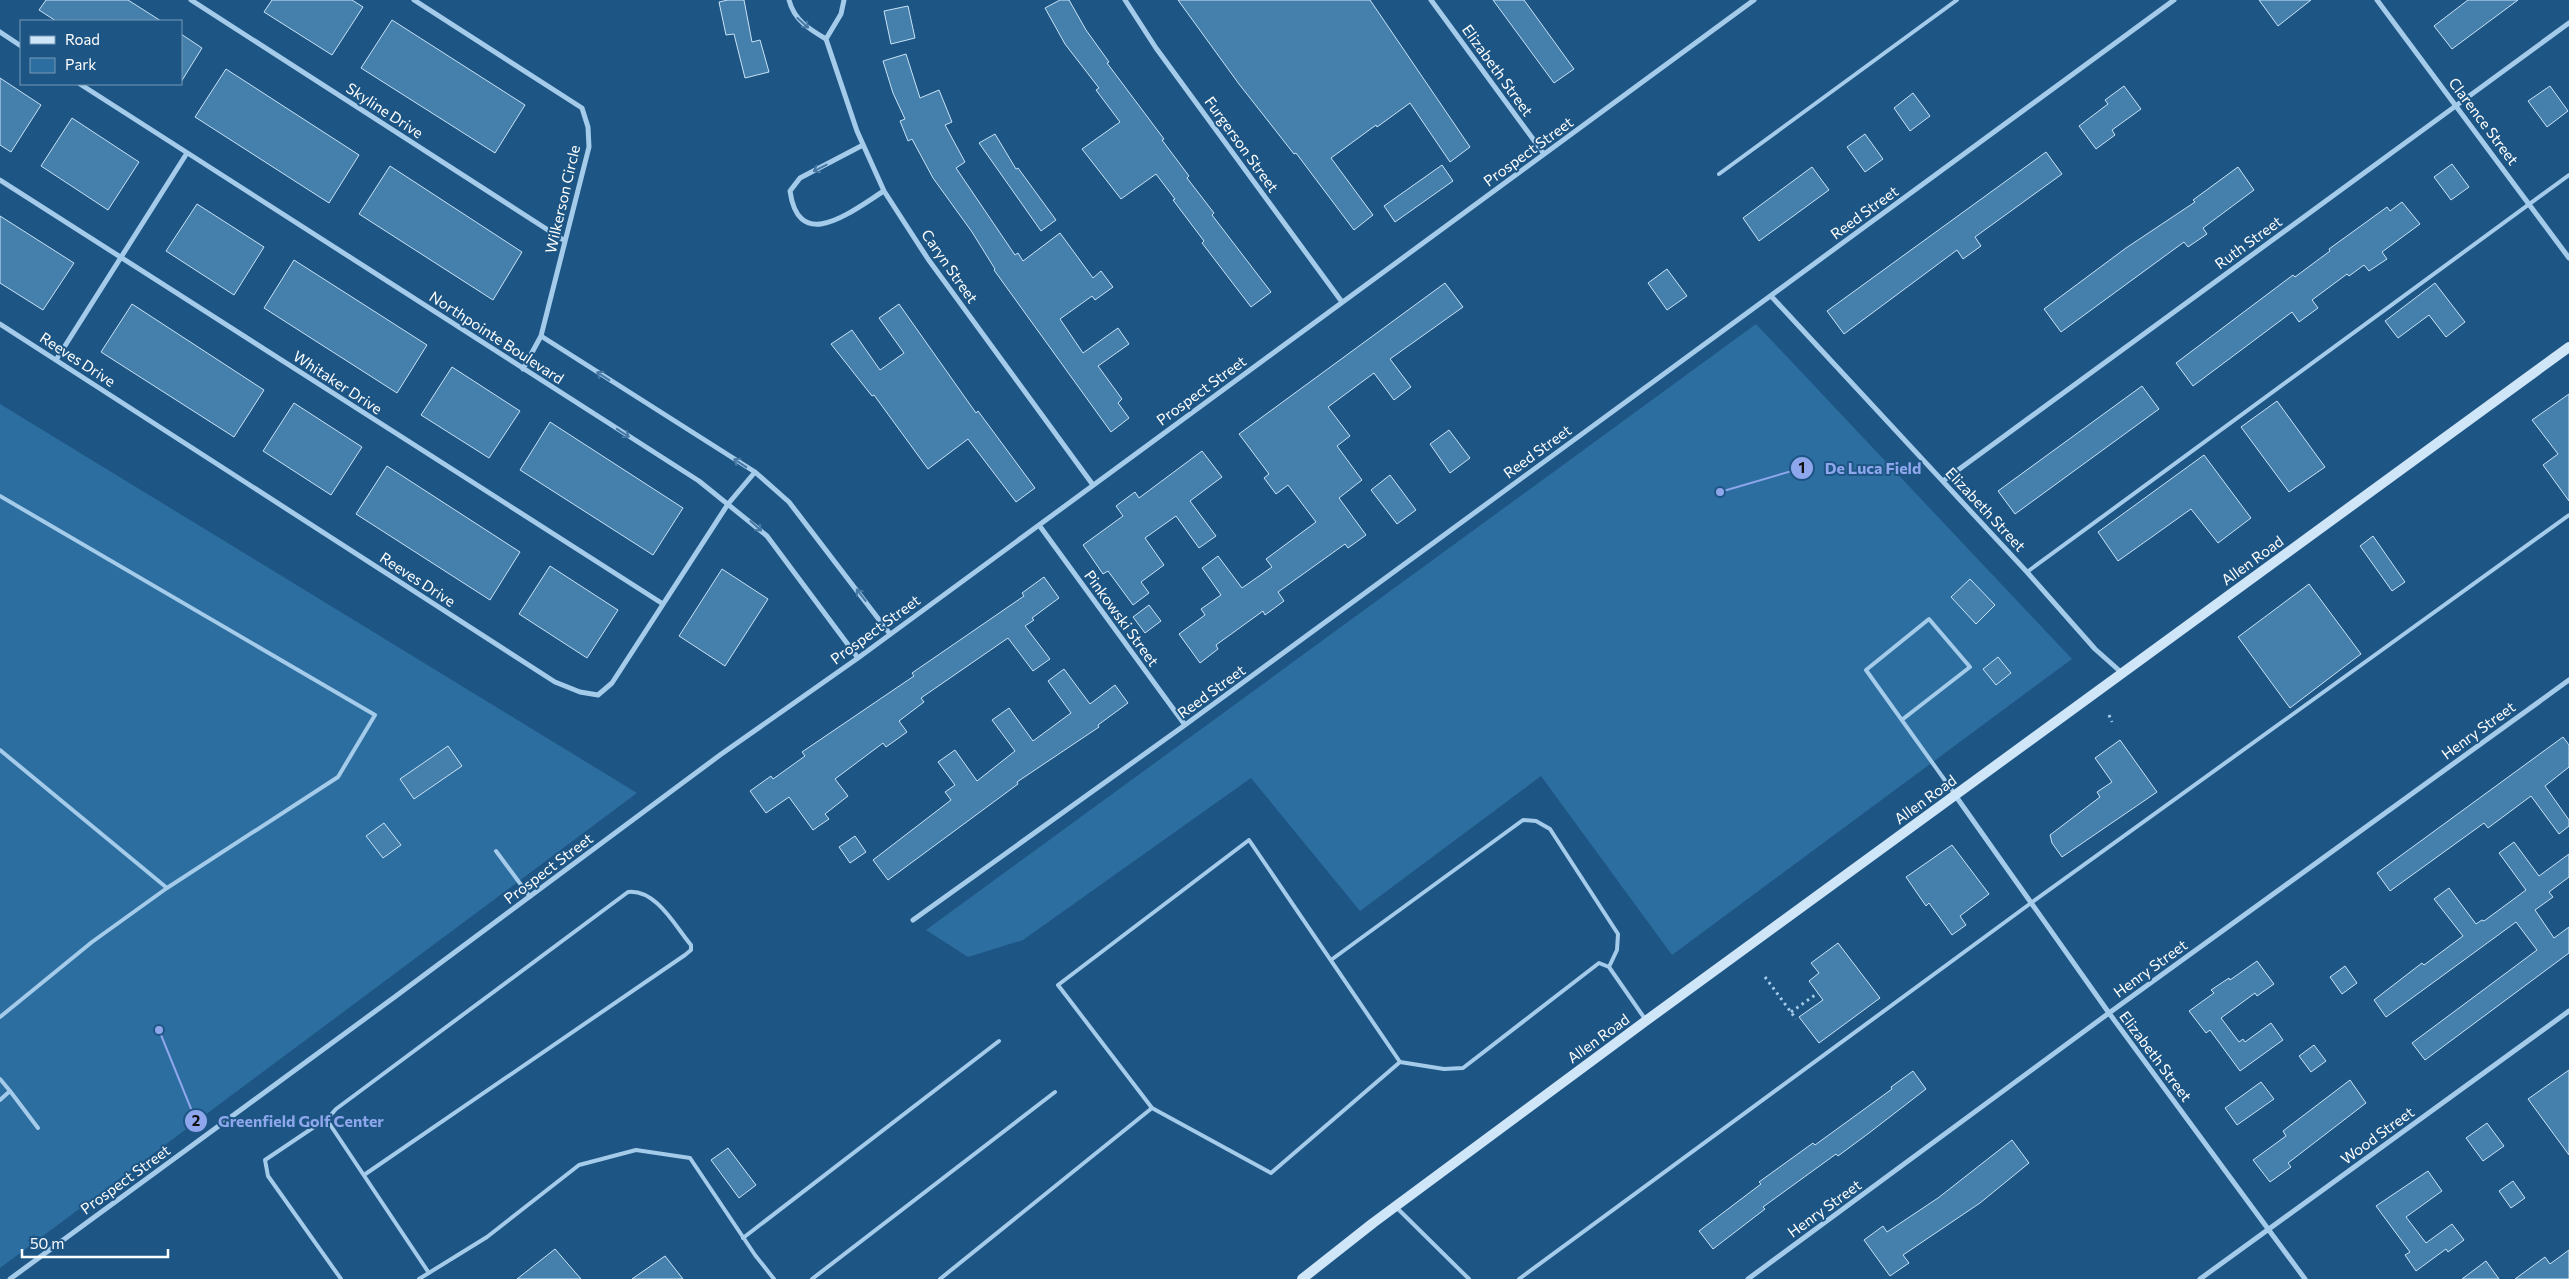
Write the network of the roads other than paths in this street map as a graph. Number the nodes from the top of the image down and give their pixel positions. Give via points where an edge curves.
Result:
1 (191, 0) edge
2 (414, 0) edge
3 (789, 0) edge
4 (844, 0) edge
5 (1125, 0) edge
6 (1432, 0) edge
7 (1754, 0) edge
8 (1957, 0) edge
9 (2174, 0) edge
10 (2377, 0) edge
11 (2569, 23) edge
12 (0, 32) edge
13 (826, 39) junction
14 (20, 45) edge
15 (82, 85) edge
16 (2456, 105) junction
17 (863, 145) junction
18 (187, 153) junction
19 (1544, 154) junction
20 (1719, 174) dead end
21 (2569, 175) edge
22 (0, 180) edge
23 (884, 192) junction
24 (2529, 204) junction
25 (565, 241) junction
26 (121, 258) junction
27 (2569, 258) edge
28 (1771, 296) junction
29 (1342, 302) junction
30 (0, 324) edge
31 (541, 336) junction
32 (2569, 347) edge
33 (56, 360) junction
34 (523, 369) junction
35 (755, 472) junction
36 (1943, 481) junction
37 (1093, 485) junction
38 (0, 496) edge
39 (728, 504) junction
40 (2569, 514) edge
41 (1038, 525) junction
42 (2027, 572) junction
43 (663, 604) junction
44 (890, 634) junction
45 (858, 658) junction
46 (2122, 673) junction
47 (2569, 680) edge
48 (1903, 719) junction
49 (1185, 725) junction
50 (0, 750) edge
51 (1955, 795) junction
52 (496, 851) dead end
53 (167, 888) junction
54 (530, 897) junction
55 (2031, 903) junction
56 (913, 920) dead end
57 (1330, 960) junction
58 (1609, 967) junction
59 (2569, 1011) edge
60 (2109, 1013) junction
61 (0, 1017) edge
62 (1647, 1020) junction
63 (999, 1041) dead end
64 (1400, 1062) junction
65 (0, 1079) edge
66 (10, 1091) junction
67 (1055, 1092) dead end
68 (0, 1100) edge
69 (1152, 1108) junction
70 (329, 1117) junction
71 (38, 1128) dead end
72 (364, 1175) junction
73 (1395, 1206) junction
74 (2269, 1228) junction
75 (743, 1238) junction
76 (429, 1273) junction
77 (10, 1279) edge
78 (341, 1279) edge
79 (419, 1279) edge
80 (774, 1279) edge
81 (812, 1279) edge
82 (940, 1279) edge
83 (1303, 1279) edge
84 (1469, 1279) edge
85 (1519, 1279) edge
86 (1748, 1279) edge
87 (2200, 1279) edge
88 (2305, 1279) edge

1 - 25 street, Skyline Drive
2 - 25 street, Wilkerson Circle via 582,108 588,126 589,147
3 -> 13 street via 795,16
4 - 13 street via 841,14
5 - 29 street, Furgerson Street via 1156,48
6 - 19 street, Elizabeth Street
7 - 19 street, Prospect Street
8 - 20 lane
9 - 28 street, Reed Street
10 - 16 street, Clarence Street
11 - 16 street, Ruth Street
12 - 14 street
13 - 17 street, Caryn Street
15 - 18 street, Northpointe Boulevard
16 - 24 street, Clarence Street
16 - 36 street, Ruth Street
17 - 23 street, Caryn Street
17 -> 23 street via 800,178 790,191 792,207 802,220 820,225 835,222
18 - 26 street
18 - 34 street, Northpointe Boulevard
19 - 29 street, Prospect Street
21 - 24 lane
22 - 26 street, Whitaker Drive
23 - 37 street, Caryn Street via 928,259
24 - 27 street, Clarence Street
24 - 42 lane
25 - 31 street, Wilkerson Circle
26 - 33 street
26 - 43 street, Whitaker Drive
28 - 36 street, Elizabeth Street
28 - 49 street, Reed Street
29 - 37 street, Prospect Street
30 - 33 street, Reeves Drive
31 - 34 street, Wilkerson Circle
35 -> 31 street, Northpointe Boulevard
32 - 46 main road, Allen Road
33 - 43 street, Reeves Drive via 554,682 598,695 612,683
34 -> 39 street, Northpointe Boulevard
35 - 39 street, Reeves Drive
44 -> 35 street, Northpointe Boulevard via 789,502
36 - 42 street, Elizabeth Street
37 - 41 street, Prospect Street
38 - 53 lane via 375,715 338,777
39 - 43 street, Reeves Drive
39 -> 45 street, Northpointe Boulevard via 767,536
40 - 55 lane
41 - 44 street, Prospect Street
41 - 49 street, Pinkowski Street
42 - 46 street, Elizabeth Street via 2095,649
44 - 45 street, Prospect Street
45 - 54 street, Prospect Street via 720,755
46 - 51 main road, Allen Road
47 - 60 street, Henry Street
48 - 48 lane via 1866,670 1929,618 1970,667
48 - 51 lane
49 - 56 street, Reed Street
50 - 53 lane
51 - 55 street, Elizabeth Street
51 - 62 main road, Allen Road
52 - 54 lane
53 - 61 lane via 92,942
54 - 77 street, Prospect Street
55 - 60 street, Elizabeth Street
55 - 85 lane
57 - 58 lane via 1523,820 1536,821 1550,829 1618,934 1617,950
57 - 64 lane
57 - 69 lane via 1249,840 1058,985
58 - 62 lane
58 - 64 lane via 1599,963 1463,1068 1444,1069
59 - 74 street, Wood Street
60 - 74 street, Elizabeth Street
60 - 86 street, Henry Street
62 - 73 main road, Allen Road
63 - 75 lane
64 - 69 lane via 1271,1173
65 - 66 lane
66 - 68 lane
66 - 71 lane
67 - 81 lane
69 - 82 lane
70 - 72 lane via 329,1123
70 - 72 lane via 628,892 637,891 654,900 691,945 692,950 685,955
70 - 78 lane via 265,1160 268,1176
72 - 76 lane
73 - 83 main road, Allen Road
73 - 84 lane
74 - 87 street, Wood Street
74 - 88 street, Elizabeth Street
75 - 76 lane via 690,1158 636,1150 579,1165 487,1237
75 - 80 lane
76 - 79 lane

